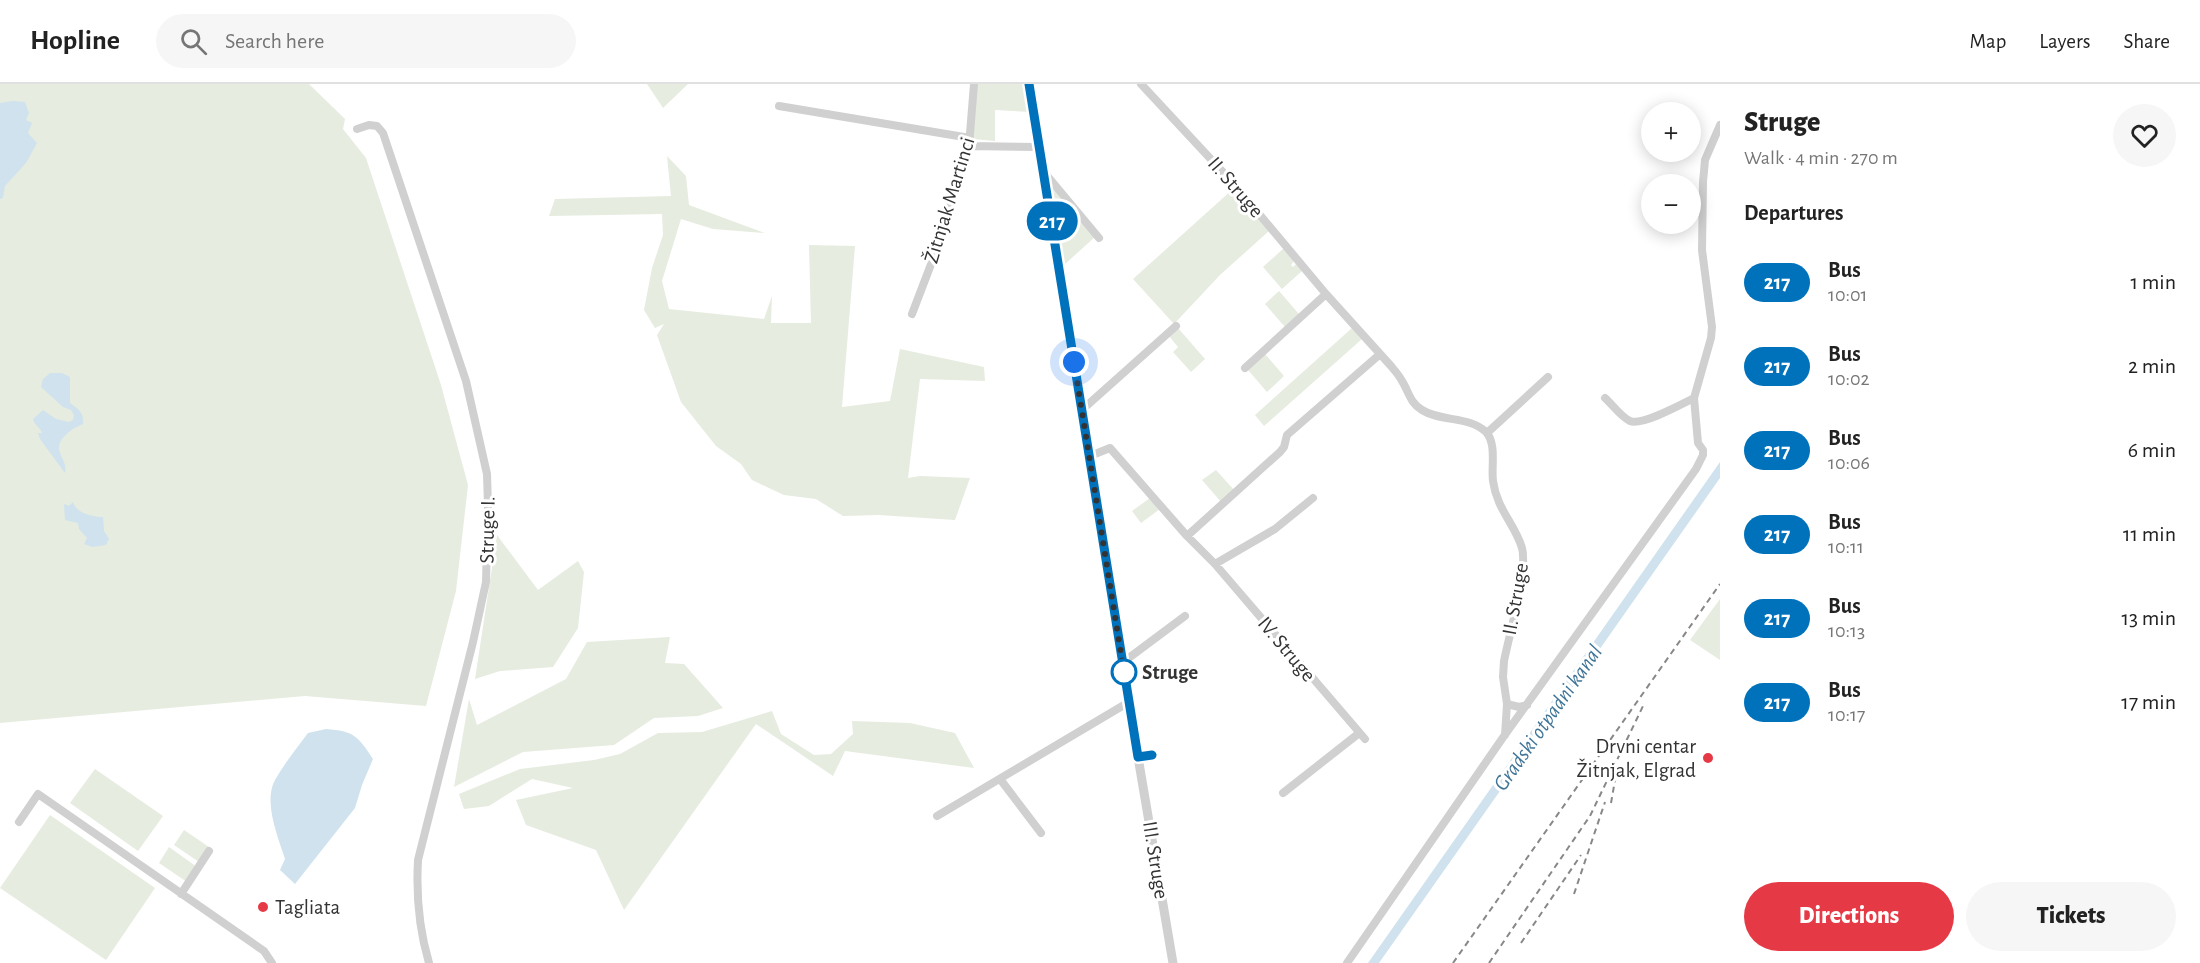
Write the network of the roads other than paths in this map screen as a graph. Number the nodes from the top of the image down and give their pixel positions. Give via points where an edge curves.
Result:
1 (974, 84) edge
2 (1029, 84) edge
3 (1141, 84) edge
4 (779, 106) dead end
5 (1720, 125) edge
6 (357, 129) dead end
7 (970, 142) junction
8 (1040, 147) junction
9 (1044, 172) junction
10 (1099, 238) dead end
11 (1326, 294) junction
12 (912, 314) dead end
13 (1176, 326) dead end
14 (1379, 355) junction
15 (1245, 368) dead end
16 (1548, 377) dead end
17 (1605, 398) dead end
18 (1694, 398) junction
19 (1083, 409) junction
20 (1487, 433) junction
21 (1090, 456) junction
22 (1313, 498) dead end
23 (1187, 536) junction
24 (1215, 564) junction
25 (1185, 616) dead end
26 (1122, 663) junction
27 (1129, 702) junction
28 (1507, 704) junction
29 (1527, 705) junction
30 (1504, 736) junction
31 (999, 779) junction
32 (1283, 793) dead end
33 (937, 816) dead end
34 (20, 822) dead end
35 (1041, 833) dead end
36 (209, 851) dead end
37 (181, 894) junction
38 (272, 963) edge
39 (429, 963) edge
40 (1173, 963) edge
41 (1347, 963) edge

1 - 7 street, Žitnjak Martinci
2 - 8 street
3 - 11 street, II. Struge via 1234,184
4 - 7 street
5 - 18 street via 1705,160 1702,250 1712,327
6 - 39 street, Struge I. via 377,126 383,133 466,381 487,474 486,582 418,860 419,917
7 - 8 street
7 - 12 street, Žitnjak Martinci
8 - 9 street
9 - 10 street
9 - 19 street
11 - 14 street, II. Struge
11 - 15 street
13 - 19 street
14 - 20 street, II. Struge via 1401,378 1413,402 1423,411 1470,423
14 - 23 street via 1287,435 1284,447
16 - 20 street
17 - 18 street via 1635,422
18 - 29 street via 1698,443 1703,450 1696,469
19 - 21 street
20 - 28 street, II. Struge via 1496,497 1518,539 1523,558 1504,661
21 - 23 street, IV. Struge via 1110,448
21 - 26 street
22 - 24 street via 1275,529
23 - 24 street, IV. Struge
24 - 32 street, IV. Struge via 1361,736
25 - 26 street
26 - 27 street
27 - 31 street
27 - 40 street, III. Struge
28 - 29 street
28 - 30 street, II. Struge
29 - 30 street
30 - 41 street
31 - 33 street
31 - 35 street
34 - 37 street via 39,794
36 - 37 street
37 - 38 street via 264,951

